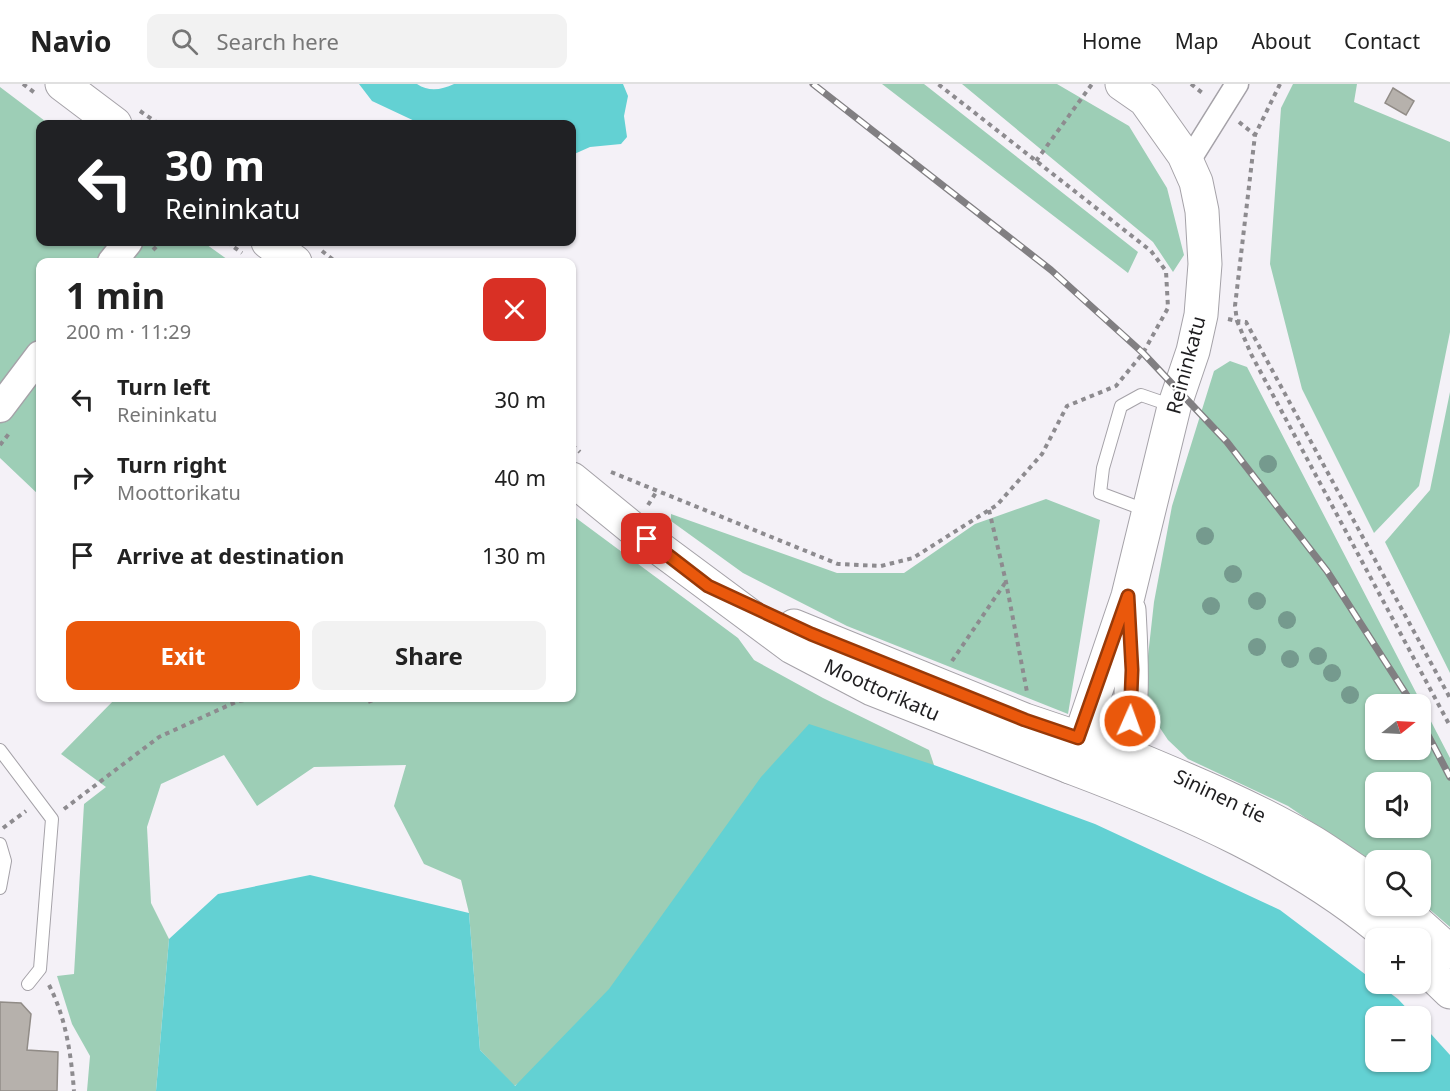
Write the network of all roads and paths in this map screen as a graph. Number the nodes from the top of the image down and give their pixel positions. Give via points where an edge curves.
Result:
1 (62, 84) edge
2 (938, 84) edge
3 (1092, 84) edge
4 (1122, 84) edge
5 (1237, 84) edge
6 (1280, 84) edge
7 (110, 120) edge
8 (1036, 161) junction
9 (1187, 164) junction
10 (125, 246) edge
11 (273, 246) edge
12 (115, 258) edge
13 (290, 258) edge
14 (1168, 308) junction
15 (1201, 315) junction
16 (1237, 321) junction
17 (36, 360) edge
18 (1174, 407) junction
19 (0, 408) edge
20 (580, 468) edge
21 (606, 469) dead end
22 (989, 510) junction
23 (1148, 511) junction
24 (1006, 582) junction
25 (708, 586) junction
26 (1128, 596) junction
27 (961, 668) dead end
28 (1450, 698) edge
29 (236, 702) edge
30 (1025, 720) junction
31 (1450, 726) edge
32 (0, 750) edge
33 (1074, 752) junction
34 (1118, 768) junction
35 (38, 798) junction
36 (52, 819) junction
37 (0, 830) edge
38 (0, 844) edge
39 (1365, 877) edge
40 (0, 888) edge
41 (1410, 916) edge
42 (1379, 928) edge
43 (1450, 952) edge
44 (40, 969) junction
45 (1431, 974) edge
46 (28, 984) dead end
47 (1450, 992) edge
48 (74, 1091) edge

1 - 7 main road
2 - 8 path
3 - 8 path
4 - 9 main road, Reininkatu via 1145,100
5 - 9 street
6 - 16 path via 1255,135 1235,306
8 - 14 path via 1151,251 1166,271
9 - 15 main road, Reininkatu via 1196,182 1202,211 1205,264
10 - 12 street
11 - 13 main road
14 - 15 path
14 - 22 path via 1143,353 1116,386 1067,406 1042,454
15 - 16 path
15 - 18 main road, Reininkatu
16 - 28 path via 1246,322
16 - 31 path
17 - 19 street
18 - 23 main road, Reininkatu
18 - 23 lane via 1141,395 1121,406 1103,468 1100,493
20 - 25 main road, Moottorikatu
21 - 22 path via 838,564 881,566 913,558
22 - 24 path
23 - 26 main road, Reininkatu
24 - 27 path via 952,662
24 - 30 path via 1030,708
25 - 30 main road, Moottorikatu via 811,634
25 - 33 main road, Moottorikatu via 792,647 872,690
26 - 33 main road, Reininkatu
26 - 34 main road, Reininkatu via 1131,711
29 - 36 path via 159,737
30 - 33 main road, Moottorikatu
32 - 35 lane
33 - 34 main road, Sininen tie
34 - 39 main road, Sininen tie via 1173,774 1273,820
34 - 42 main road via 1306,876
35 - 36 lane
35 - 37 path
36 - 44 lane
38 - 40 lane via 5,861
41 - 43 main road
44 - 46 lane
44 - 48 path via 60,1006
45 - 47 main road

